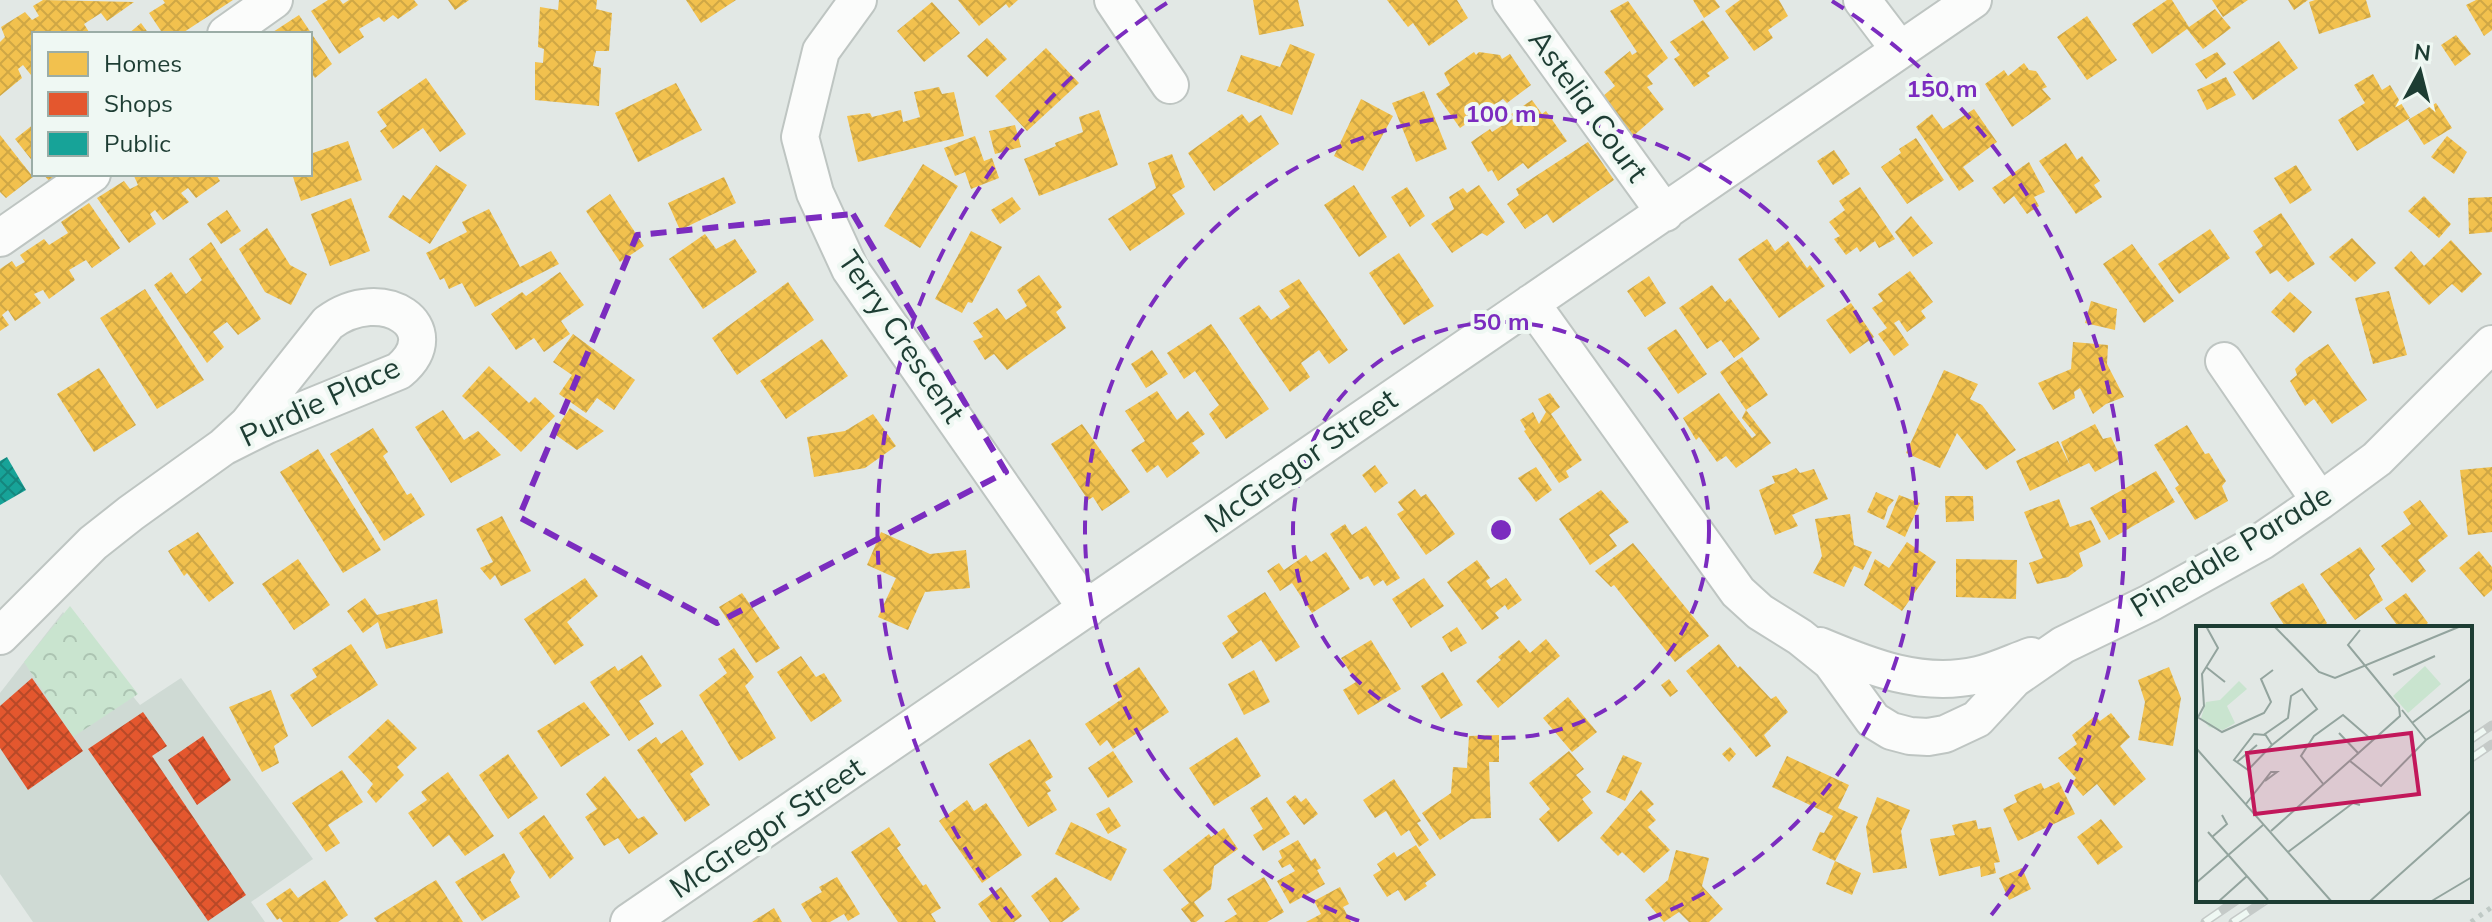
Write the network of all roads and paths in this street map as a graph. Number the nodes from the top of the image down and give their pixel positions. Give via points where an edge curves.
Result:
1 (274, 0) edge
2 (858, 0) edge
3 (1113, 0) edge
4 (1511, 0) edge
5 (1862, 0) edge
6 (1973, 0) edge
7 (229, 32) edge
8 (1900, 50) junction
9 (1170, 85) dead end
10 (89, 176) edge
11 (1665, 213) junction
12 (0, 238) edge
13 (1531, 303) junction
14 (2492, 344) edge
15 (2224, 361) dead end
16 (223, 447) junction
17 (2320, 501) junction
18 (1087, 609) junction
19 (0, 636) edge
20 (1800, 637) junction
21 (2063, 645) junction
22 (2492, 907) edge
23 (629, 922) edge
24 (2471, 922) edge

1 - 7 street
2 - 18 street, Terry Crescent via 821,51 800,137 815,193 850,269
3 - 9 street
4 - 11 street, Astelia Court
5 - 8 street
6 - 8 street, McGregor Street
8 - 11 street, McGregor Street
10 - 12 street
11 - 13 street, McGregor Street
13 - 18 street, McGregor Street
13 - 20 street, Pinedale Parade via 1724,574 1760,612
14 - 17 street, Pinedale Parade via 2377,459
15 - 17 street
16 - 16 street, Purdie Place via 339,315 378,306 407,317 417,341 399,371
16 - 19 street, Purdie Place via 93,543
17 - 21 street, Pinedale Parade via 2249,548
18 - 23 street, McGregor Street
20 - 21 street, Pinedale Parade via 1874,669 1953,679
20 - 21 street, Pinedale Parade via 1831,662 1873,720 1891,731 1928,737 1977,719 2014,679
22 - 24 path

